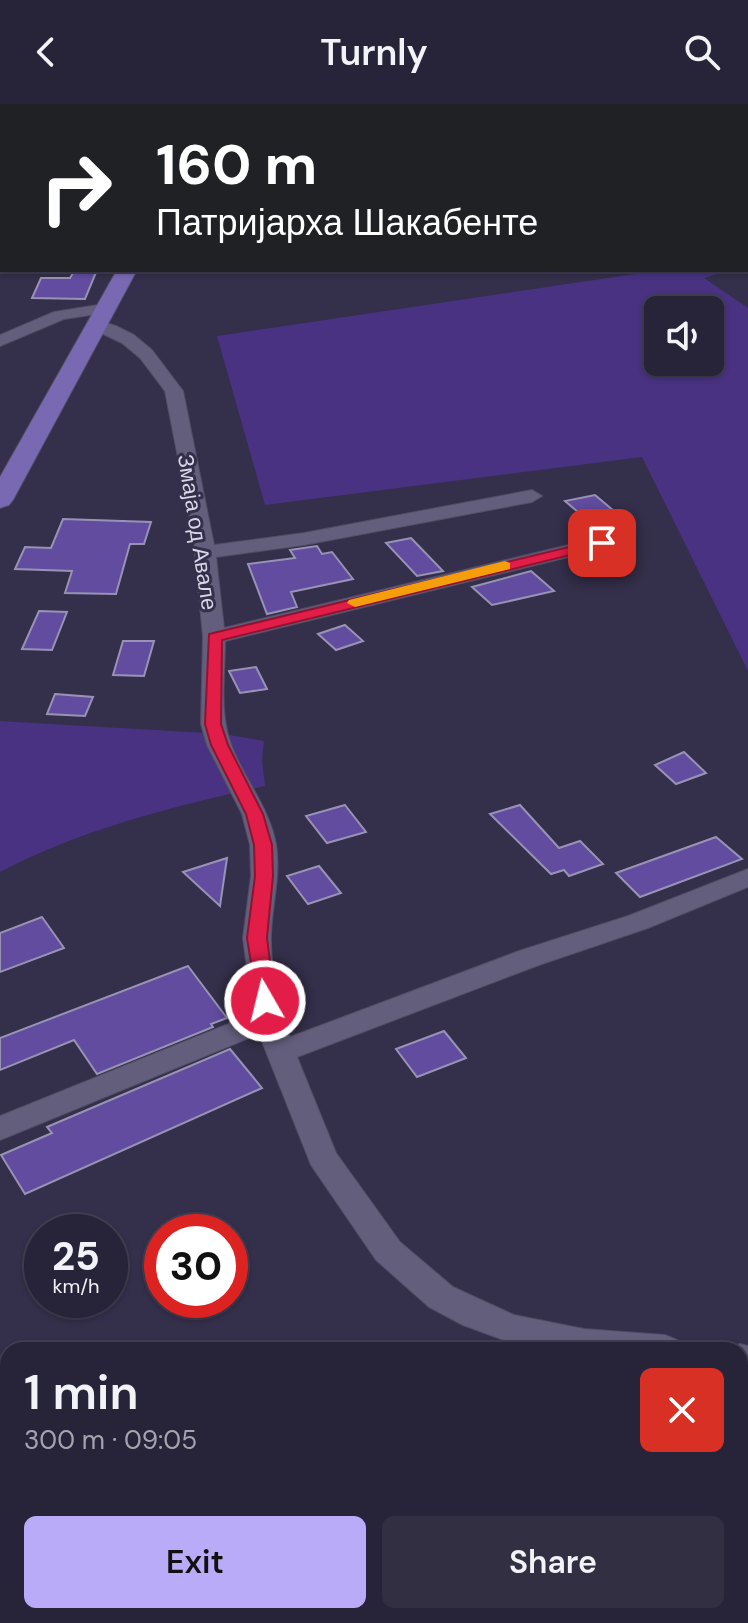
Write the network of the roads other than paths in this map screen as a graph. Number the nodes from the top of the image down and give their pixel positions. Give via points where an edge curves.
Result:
1 (126, 272) edge
2 (100, 317) junction
3 (0, 341) edge
4 (532, 496) dead end
5 (0, 500) edge
6 (602, 543) dead end
7 (203, 553) junction
8 (214, 637) junction
9 (748, 877) edge
10 (268, 1019) junction
11 (280, 1052) junction
12 (0, 1129) edge
13 (579, 1342) edge

1 - 2 main road
2 - 3 street via 60,315
2 - 5 main road
2 - 7 street, Змаја од Авале via 146,354 174,391
4 - 7 street
6 - 8 street
7 - 8 street, Змаја од Авале
8 - 10 street, Змаја од Авале via 213,724 255,814 263,845 257,938
9 - 11 street
10 - 11 street, Змаја од Авале
10 - 12 street
11 - 13 street, Змаја од Авале via 322,1157 388,1251 441,1297 475,1315

